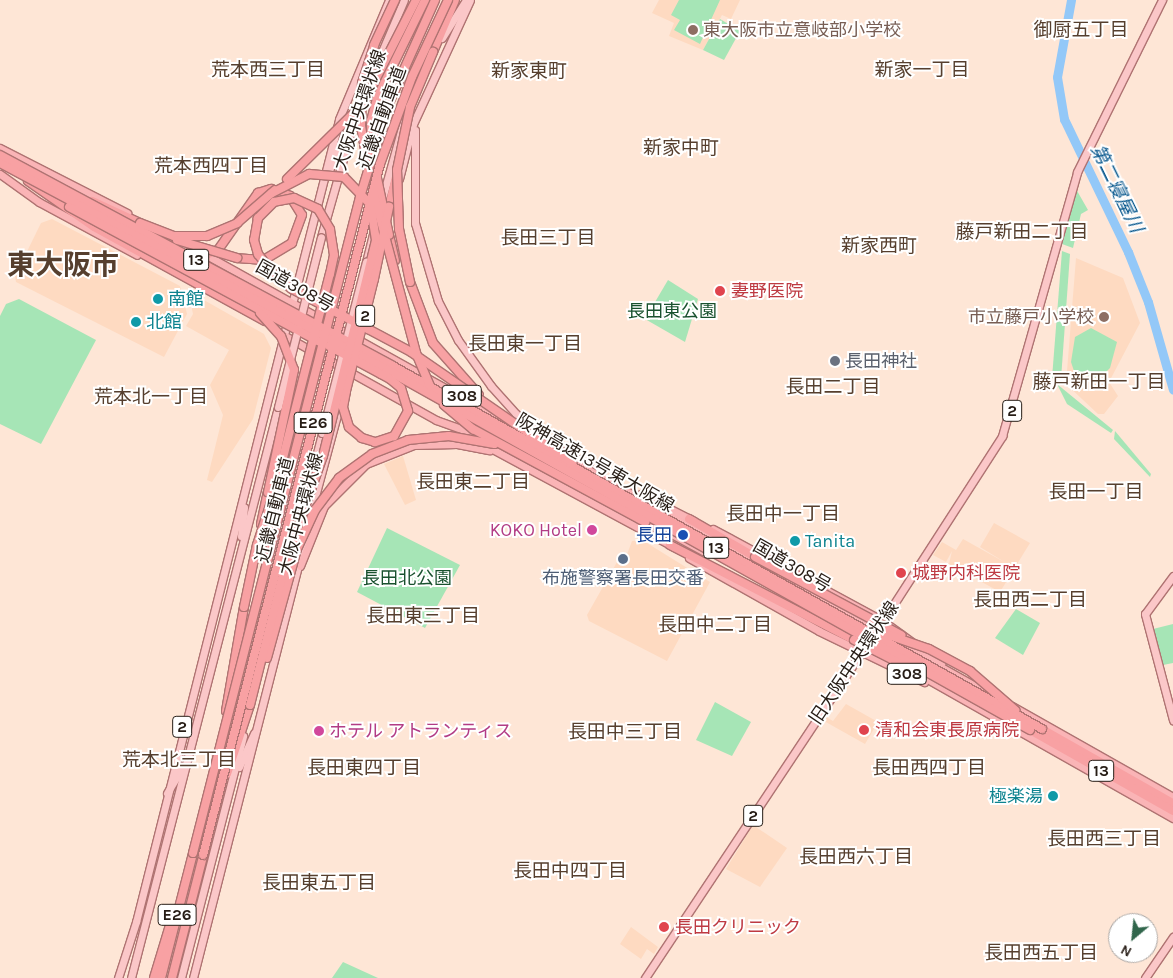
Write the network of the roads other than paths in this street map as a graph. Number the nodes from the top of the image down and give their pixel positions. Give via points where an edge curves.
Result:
1 (389, 0) edge
2 (395, 0) edge
3 (404, 0) edge
4 (416, 0) edge
5 (425, 0) edge
6 (435, 0) edge
7 (448, 0) edge
8 (457, 0) edge
9 (466, 0) edge
10 (470, 0) edge
11 (1162, 0) edge
12 (440, 41) junction
13 (384, 42) junction
14 (420, 108) junction
15 (351, 126) junction
16 (0, 148) edge
17 (0, 155) edge
18 (0, 164) edge
19 (398, 170) junction
20 (0, 174) edge
21 (56, 185) junction
22 (272, 193) junction
23 (320, 195) junction
24 (69, 207) junction
25 (160, 232) junction
26 (206, 255) junction
27 (230, 293) junction
28 (293, 301) junction
29 (404, 304) junction
30 (283, 335) junction
31 (359, 338) junction
32 (348, 372) junction
33 (490, 411) junction
34 (436, 420) junction
35 (517, 426) junction
36 (521, 456) junction
37 (511, 457) junction
38 (588, 466) junction
39 (246, 485) junction
40 (689, 519) junction
41 (677, 531) junction
42 (257, 545) junction
43 (670, 545) junction
44 (241, 552) junction
45 (300, 566) junction
46 (1173, 576) edge
47 (883, 621) junction
48 (852, 622) junction
49 (876, 632) junction
50 (868, 643) junction
51 (929, 649) junction
52 (861, 653) junction
53 (963, 679) junction
54 (953, 696) junction
55 (972, 698) junction
56 (250, 705) junction
57 (261, 717) junction
58 (1173, 720) edge
59 (1042, 729) junction
60 (222, 735) junction
61 (188, 758) junction
62 (230, 784) junction
63 (165, 795) junction
64 (1173, 796) edge
65 (1173, 803) edge
66 (1173, 811) edge
67 (1173, 818) edge
68 (203, 855) junction
69 (181, 900) junction
70 (1173, 937) edge
71 (118, 978) edge
72 (131, 978) edge
73 (154, 978) edge
74 (161, 978) edge
75 (172, 978) edge
76 (181, 978) edge
77 (192, 978) edge
78 (645, 978) edge
79 (1145, 978) edge

1 - 23 main road, 2 via 339,119
2 - 13 main road
2 - 29 highway, bridge via 369,57 360,114 369,174
3 - 13 main road, 大阪中央環状線 / 2
4 - 22 highway, bridge via 363,104
5 - 29 highway, bridge via 381,88 370,126 372,153
6 - 60 highway, 近畿自動車道 / E26, bridge via 389,103 360,197
7 - 68 highway, 近畿自動車道 / E26, bridge via 412,77 380,164
8 - 12 main road, 大阪中央環状線 / 2
8 - 19 highway, bridge via 410,107
9 - 12 main road
10 - 14 main road, 2
11 - 47 main road, 旧大阪中央環状線 / 2 via 1077,172 1002,436
12 - 62 main road, 大阪中央環状線 / 2, bridge via 402,120
13 - 15 main road, 大阪中央環状線 / 2
14 - 31 main road, 2
14 - 38 main road via 414,142 415,223 438,301 468,356 502,399 540,433
15 - 23 main road
15 - 44 main road, 大阪中央環状線 / 2, bridge
16 - 26 highway, 国道308号 / 308
17 - 21 highway, 阪神高速13号東大阪線 / 13, bridge
18 - 24 highway, bridge
18 - 41 highway, 阪神高速13号東大阪線 / 13, bridge via 387,370
19 - 27 highway, bridge via 372,288 355,354 353,363 346,391 343,407 349,427 362,438 382,441 394,436 408,411 404,393 396,383 355,360 347,356 330,347 322,342
19 - 35 highway, bridge via 402,244 425,328 462,381
20 - 30 highway, 国道308号 / 308 via 38,202
21 - 25 highway, bridge
21 - 41 highway, 阪神高速13号東大阪線 / 13, bridge via 391,365
22 - 25 highway, bridge via 237,223 216,234 186,238
22 - 56 highway, bridge via 309,174 344,177 370,204 376,235 323,456 287,558
23 - 28 main road, 2
24 - 27 highway, bridge
24 - 30 highway, bridge via 94,227 247,308
25 - 26 highway, bridge via 228,256 264,260 297,236 300,208 285,193 265,190 247,204 218,250
26 - 28 highway, 国道308号 / 308
27 - 42 highway, bridge via 275,327 294,370
28 - 30 main road, 2
28 - 31 highway, 国道308号 / 308
29 - 36 highway, bridge via 416,353 434,392 462,421
30 - 32 highway, 国道308号 / 308
30 - 39 main road, 2
31 - 32 main road, 2
31 - 33 highway, 国道308号 / 308
32 - 34 highway, 国道308号 / 308
32 - 45 main road, 2
33 - 38 highway, 308
33 - 49 highway, 国道308号 / 308
34 - 37 highway, 308
34 - 50 highway, 国道308号 / 308 via 528,456
35 - 41 highway, bridge
35 - 42 highway, bridge via 410,352 368,329 326,307 317,302 300,293 292,289 276,277 258,254 254,240 258,218 274,202 294,198 318,210 330,229 334,255 330,274 323,303 321,312 318,322 316,332 274,493
36 - 41 highway, bridge via 628,514
36 - 56 highway, bridge via 478,439 421,437 384,448 339,478 318,505 297,549
37 - 43 highway, 308
37 - 45 highway via 477,447 438,444 387,453 366,464 334,492 317,518
38 - 40 highway, 308
39 - 44 main road
39 - 63 main road, 2
40 - 47 highway, 308 via 739,541
40 - 51 highway, bridge
41 - 48 highway, 阪神高速13号東大阪線 / 13, bridge
41 - 55 highway, 阪神高速13号東大阪線 / 13, bridge
42 - 60 highway, bridge
43 - 52 highway, 308
43 - 55 highway, bridge
44 - 61 main road, 大阪中央環状線 / 2
45 - 57 main road, 2
46 - 58 main road via 1145,614
47 - 49 main road, 旧大阪中央環状線 / 2
47 - 53 highway, 308
48 - 51 highway, bridge
48 - 59 highway, 阪神高速13号東大阪線 / 13, bridge
49 - 50 main road, 旧大阪中央環状線 / 2
49 - 53 highway, 国道308号 / 308
50 - 52 main road, 旧大阪中央環状線 / 2
50 - 54 highway, 国道308号 / 308
51 - 59 highway, bridge via 970,671
52 - 54 highway, 308
52 - 78 main road, 旧大阪中央環状線 / 2
53 - 64 highway, 国道308号 / 308
54 - 67 highway, 国道308号 / 308
55 - 66 highway, 阪神高速13号東大阪線 / 13, bridge
56 - 68 highway, bridge
57 - 62 main road
57 - 77 main road, 2
59 - 65 highway, 阪神高速13号東大阪線 / 13
60 - 69 highway, 近畿自動車道 / E26, bridge
61 - 63 main road
61 - 72 main road, 大阪中央環状線 / 2
62 - 76 main road, 大阪中央環状線 / 2
63 - 71 main road, 2 via 136,922
68 - 75 highway, 近畿自動車道 / E26
69 - 73 highway
69 - 74 highway, 近畿自動車道 / E26
70 - 79 main road

